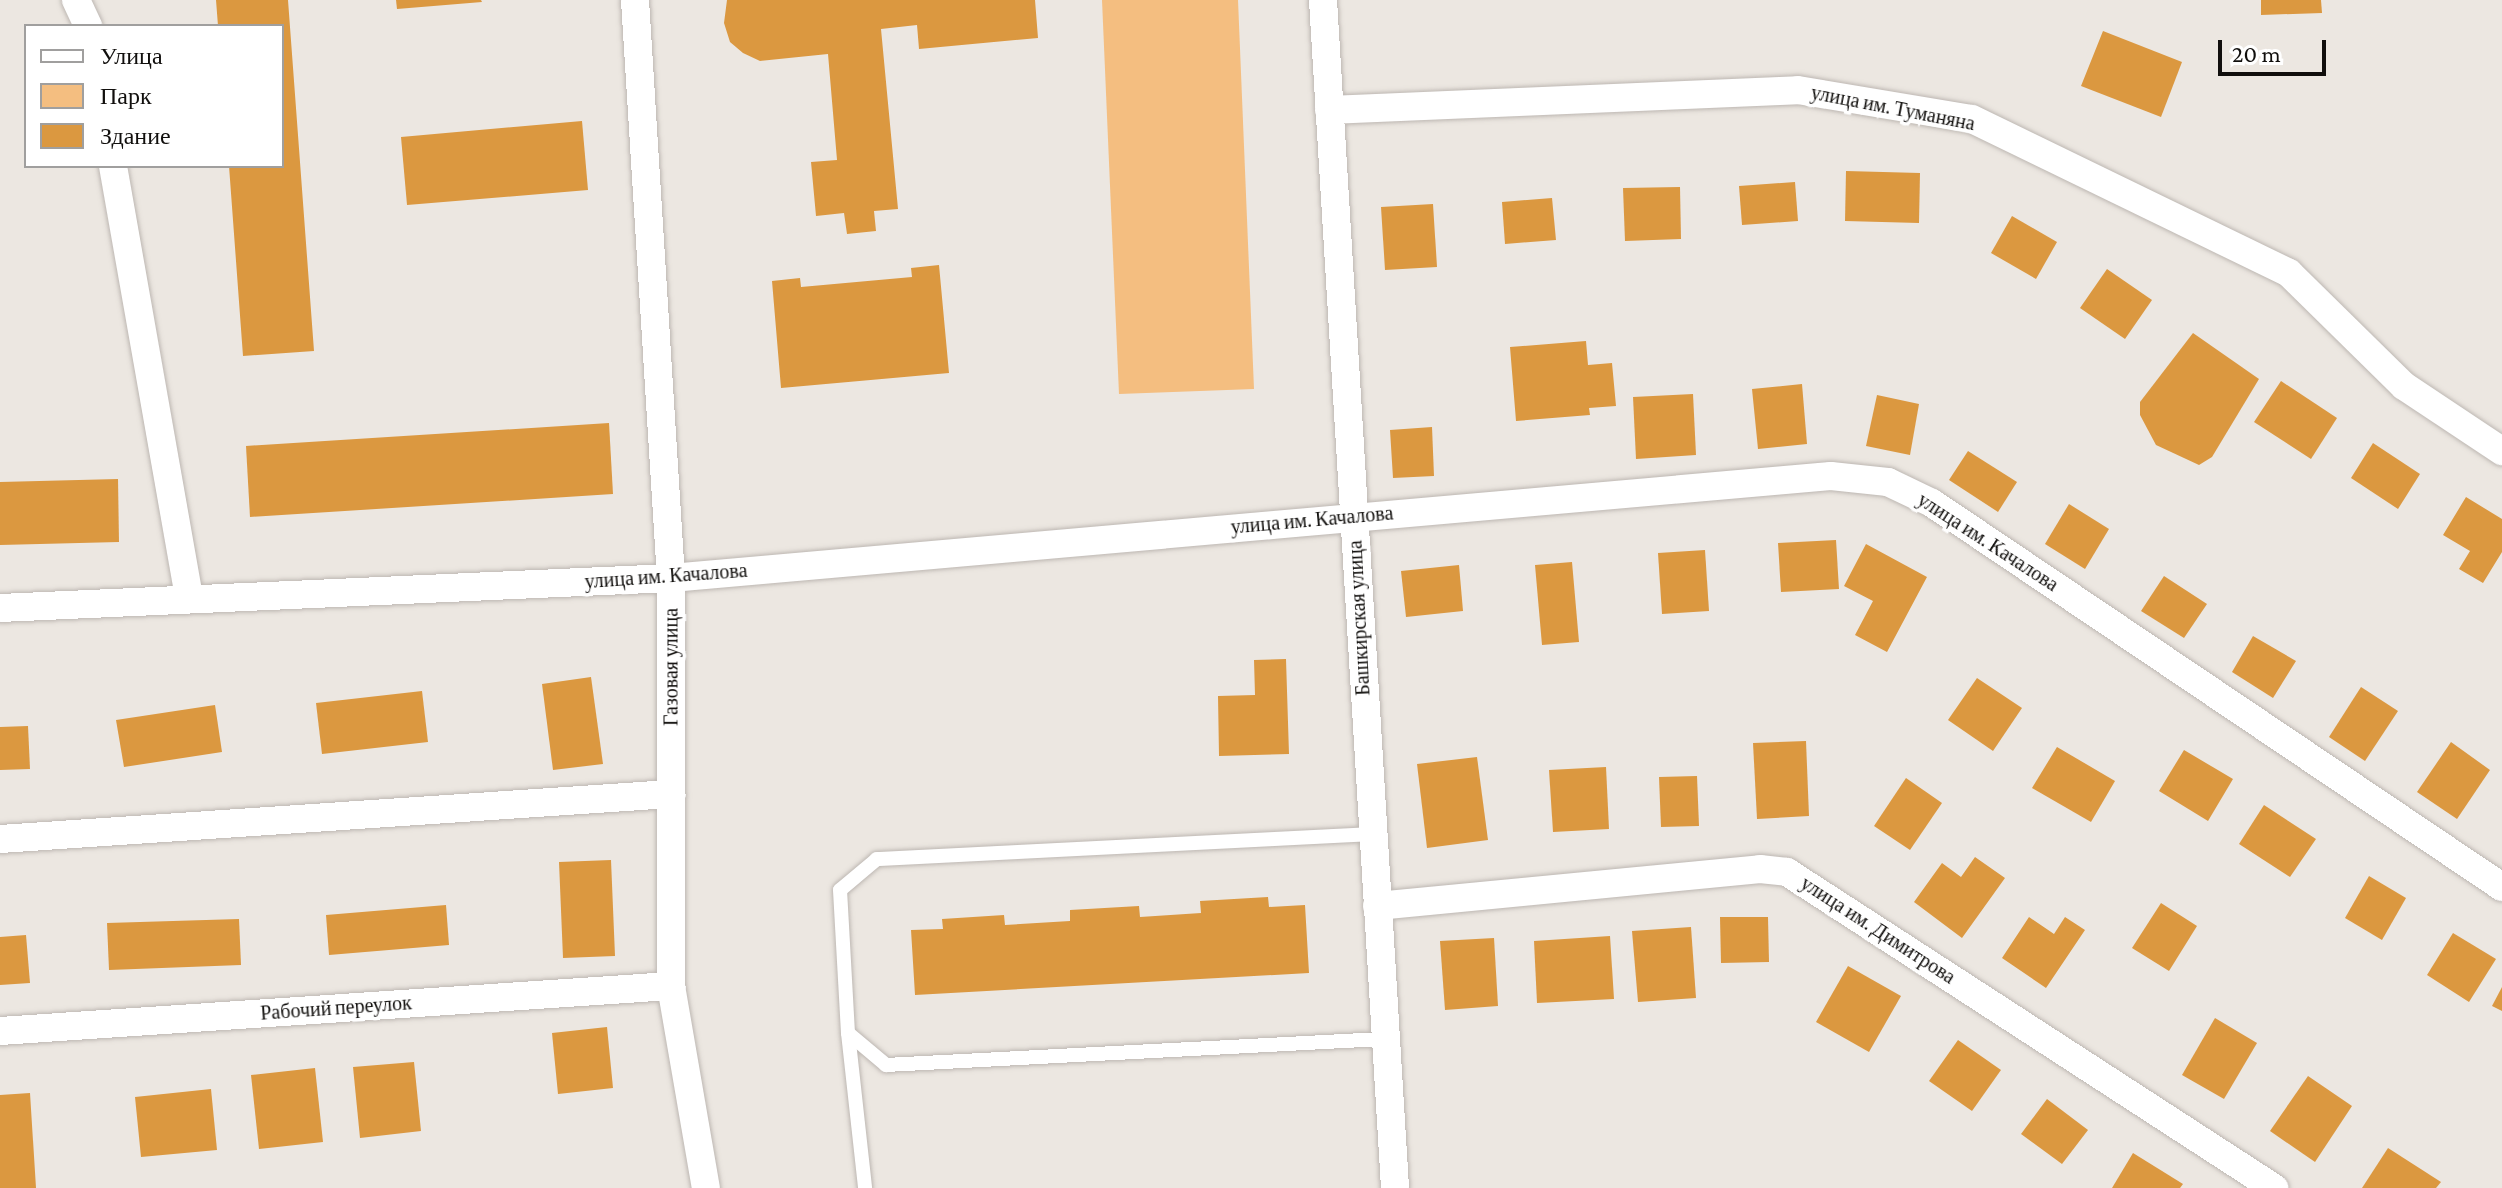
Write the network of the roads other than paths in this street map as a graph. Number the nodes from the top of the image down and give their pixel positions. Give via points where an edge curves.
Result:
1 (76, 0) edge
2 (635, 0) edge
3 (1323, 0) edge
4 (87, 24) edge
5 (1329, 110) junction
6 (113, 168) edge
7 (2502, 451) edge
8 (1353, 517) junction
9 (671, 578) junction
10 (189, 597) junction
11 (0, 608) edge
12 (671, 794) junction
13 (1371, 834) junction
14 (0, 839) edge
15 (2502, 887) edge
16 (1377, 906) junction
17 (671, 986) junction
18 (0, 1031) edge
19 (848, 1033) junction
20 (1385, 1039) junction
21 (705, 1188) edge
22 (865, 1188) edge
23 (1395, 1188) edge
24 (2274, 1188) edge

1 - 4 street
2 - 9 street, Газовая улица
3 - 5 street, Башкирская улица
5 - 7 street, улица им. Туманяна via 1798,90 1972,119 2289,273 2404,386
5 - 8 street, Башкирская улица
6 - 10 street
8 - 9 street, улица им. Качалова
8 - 13 street, Башкирская улица
8 - 15 street, улица им. Качалова via 1831,476 1888,482 1932,503
9 - 10 street, улица им. Качалова
9 - 12 street, Газовая улица
10 - 11 street, улица им. Качалова
12 - 14 street
12 - 17 street, Газовая улица
13 - 16 street, Башкирская улица
13 - 19 lane via 877,859 840,890
16 - 20 street, Башкирская улица
16 - 24 street, улица им. Димитрова via 1760,869 1787,872
17 - 18 street, Рабочий переулок
17 - 21 street, Газовая улица
19 - 20 lane via 886,1065
19 - 22 lane
20 - 23 street, Башкирская улица

